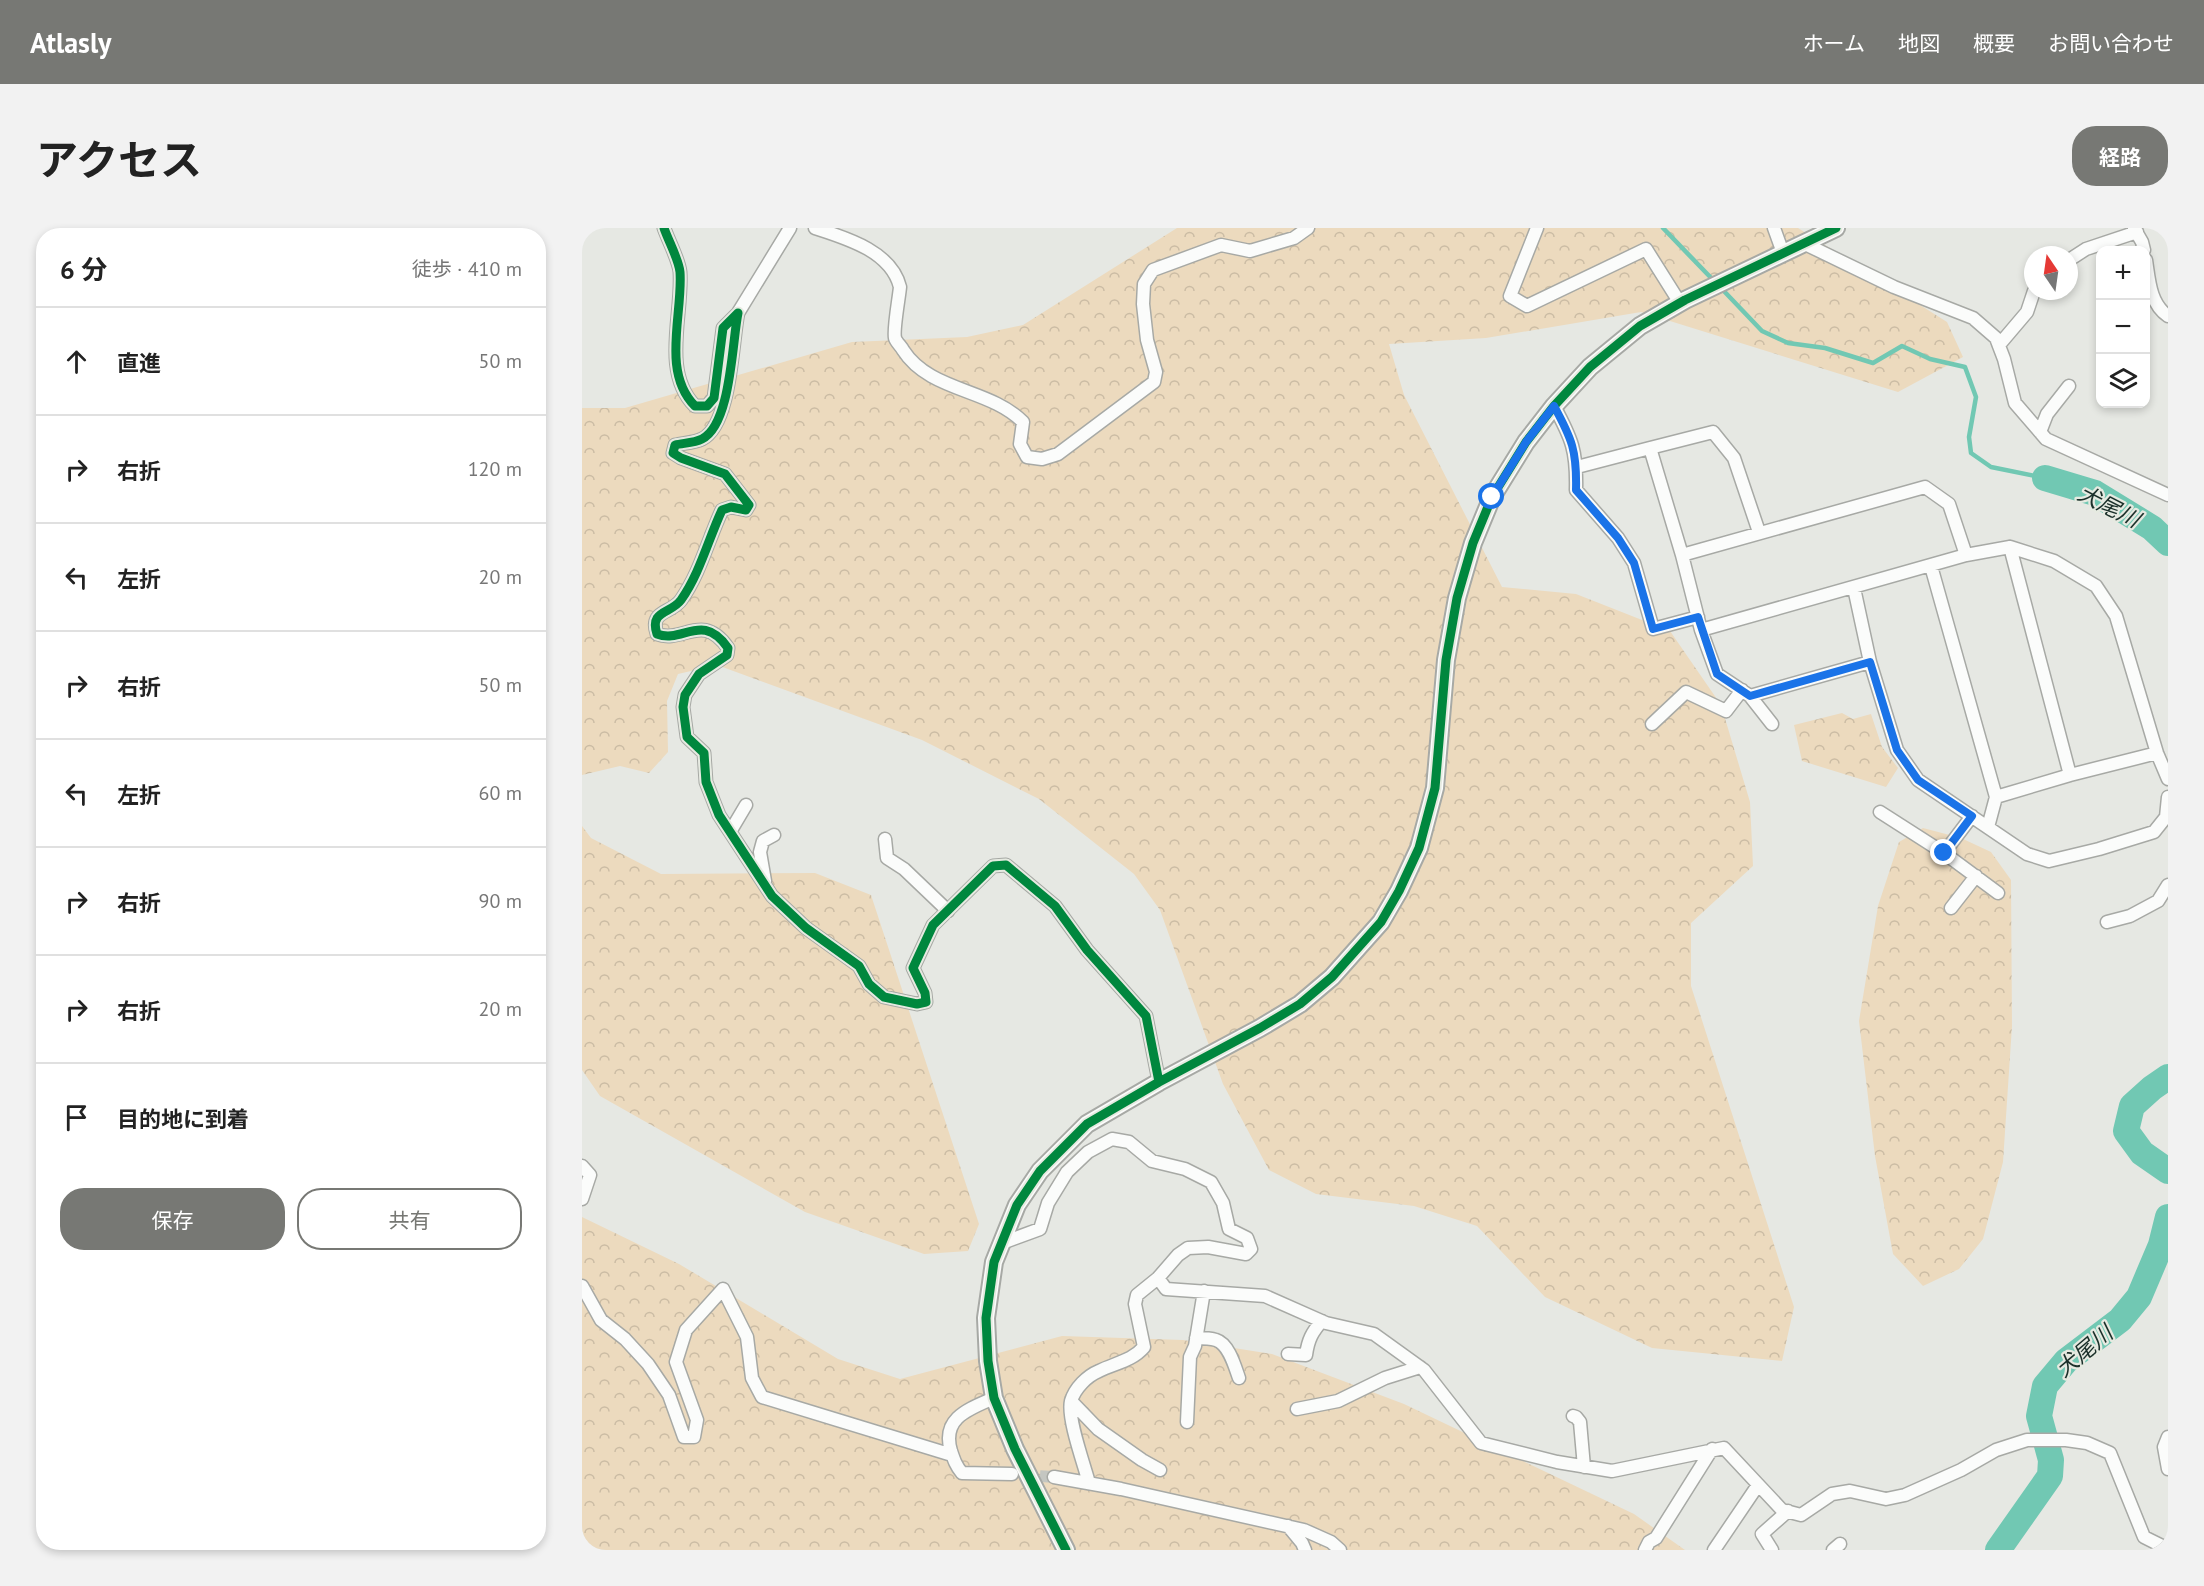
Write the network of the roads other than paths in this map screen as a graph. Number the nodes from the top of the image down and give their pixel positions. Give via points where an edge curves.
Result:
1 (664, 228) edge
2 (790, 228) edge
3 (815, 228) edge
4 (1308, 228) edge
5 (1537, 228) edge
6 (1774, 228) edge
7 (1836, 228) edge
8 (2136, 230) edge
9 (1803, 243) junction
10 (2143, 246) edge
11 (1783, 253) junction
12 (2078, 254) edge
13 (2150, 287) edge
14 (2031, 300) edge
15 (1683, 302) junction
16 (738, 313) junction
17 (2168, 316) edge
18 (1999, 345) junction
19 (2069, 386) dead end
20 (1554, 406) junction
21 (2040, 432) junction
22 (1650, 448) junction
23 (1577, 467) junction
24 (2168, 495) edge
25 (1759, 532) junction
26 (2010, 547) junction
27 (1682, 555) junction
28 (1966, 555) junction
29 (1931, 566) junction
30 (1854, 588) junction
31 (1698, 617) junction
32 (1701, 630) junction
33 (1870, 662) junction
34 (1746, 693) junction
35 (1652, 724) dead end
36 (1773, 724) dead end
37 (2157, 753) junction
38 (2070, 775) junction
39 (2168, 779) edge
40 (1996, 797) junction
41 (2168, 797) edge
42 (746, 804) dead end
43 (1880, 812) dead end
44 (1972, 816) junction
45 (1988, 827) junction
46 (730, 832) junction
47 (774, 835) dead end
48 (885, 839) dead end
49 (1944, 853) junction
50 (1976, 876) junction
51 (765, 885) junction
52 (2168, 885) edge
53 (1998, 892) dead end
54 (1951, 908) dead end
55 (948, 911) junction
56 (2107, 922) dead end
57 (1158, 1082) junction
58 (582, 1166) edge
59 (582, 1199) edge
60 (1002, 1243) junction
61 (1158, 1278) junction
62 (582, 1286) edge
63 (1204, 1292) junction
64 (1322, 1321) junction
65 (1196, 1338) junction
66 (1288, 1354) dead end
67 (1420, 1367) junction
68 (1239, 1378) dead end
69 (994, 1398) junction
70 (1071, 1401) junction
71 (1297, 1408) dead end
72 (1573, 1416) dead end
73 (1187, 1422) dead end
74 (2168, 1437) edge
75 (1712, 1449) junction
76 (952, 1455) junction
77 (1584, 1467) junction
78 (2168, 1469) edge
79 (1160, 1470) dead end
80 (1012, 1474) tunnel mouth
81 (1054, 1477) tunnel mouth
82 (1089, 1483) junction
83 (1758, 1485) junction
84 (1788, 1511) junction
85 (1288, 1526) junction
86 (2168, 1549) edge
87 (1066, 1550) edge
88 (1305, 1550) edge
89 (1340, 1550) edge
90 (1645, 1550) edge
91 (1714, 1550) edge
92 (1772, 1550) edge

1 - 16 street via 680,270 676,373 695,406 707,406 714,398 723,328
2 - 16 street
3 - 4 street via 880,256 898,279 895,338 912,363 938,381 1015,414 1023,422 1020,444 1027,457 1042,459 1058,454 1154,382 1156,372 1143,304 1144,284 1153,270 1221,245 1250,251 1294,238
5 - 15 street via 1510,296 1527,306 1646,249
6 - 11 street
7 - 9 street
8 - 10 street
8 - 12 street
9 - 11 street
9 - 18 street via 1894,287 1973,318
11 - 15 street
13 - 17 street via 2160,311
14 - 18 street via 2027,312
15 - 20 street via 1640,326 1590,367
16 - 46 street via 726,400 711,431 702,439 675,445 673,453 725,474 749,505 746,510 722,510 694,580 679,603 658,616 654,626 657,634 664,637 695,629 711,632 720,636 728,648 727,655 699,674 685,695 683,707 687,737 704,753 706,782
18 - 21 street via 2015,403
19 - 21 street via 2047,414
20 - 23 street via 1571,438
20 - 57 street via 1492,497 1473,543 1457,598 1446,660 1435,788 1419,848 1381,922 1332,977 1300,1004
21 - 24 street via 2046,439
22 - 23 street
22 - 25 street via 1713,432 1734,458
22 - 27 street
23 - 31 street via 1576,490 1618,538 1634,563 1653,629
25 - 27 street
25 - 28 street via 1925,487 1949,504
26 - 28 street
26 - 37 street via 2054,561 2096,586 2116,616
26 - 38 street
27 - 31 street
28 - 29 street
29 - 30 street
29 - 40 street
30 - 32 street
30 - 33 street
31 - 32 street
32 - 34 street via 1717,674
33 - 34 street
33 - 44 street via 1897,750 1918,780
34 - 35 street via 1726,711 1686,692
34 - 36 street
37 - 38 street
37 - 39 street
38 - 40 street
40 - 45 street
41 - 45 street via 2166,817 2154,832 2049,861 2027,854
42 - 46 street
43 - 49 street
44 - 45 street
44 - 49 street
46 - 51 street
47 - 51 street via 763,841 760,852
48 - 55 street via 887,858
49 - 50 street
50 - 53 street
50 - 54 street
51 - 55 street via 806,928 859,966 869,984 884,997 917,1004 926,1002 926,993 913,968 933,925
52 - 56 street via 2158,901 2130,916
55 - 57 street via 993,866 1006,865 1055,906 1087,950 1146,1016
57 - 60 street via 1087,1124 1040,1171 1017,1205
58 - 59 street via 590,1175
60 - 61 street via 1040,1229 1048,1203 1062,1180 1088,1152 1112,1139 1129,1142 1152,1161 1185,1168 1212,1182 1223,1203 1229,1229 1247,1238 1251,1249 1246,1254 1208,1247 1188,1248
60 - 69 street via 994,1262 986,1318
61 - 63 street via 1167,1289
61 - 70 street via 1137,1295 1135,1304 1144,1347 1137,1354 1096,1371 1079,1385
62 - 76 street via 601,1320 648,1364 669,1395 684,1437 694,1437 697,1420 676,1362 686,1330 723,1289 747,1337 752,1378 762,1397
63 - 64 street via 1265,1296
63 - 65 street
64 - 66 street via 1308,1342 1306,1355
64 - 67 street via 1374,1334
65 - 68 street via 1224,1344
65 - 73 street via 1190,1357
67 - 71 street via 1384,1378 1338,1401
67 - 77 street via 1481,1443
69 - 76 street via 965,1411 951,1425 947,1439
69 - 87 street
70 - 79 street via 1098,1429
70 - 82 street via 1071,1415
72 - 77 street via 1580,1422
74 - 78 street via 2164,1447
75 - 77 street via 1611,1471
75 - 83 street via 1724,1448
75 - 90 street
76 - 80 street via 962,1473
81 - 82 street
82 - 85 street
83 - 84 street via 1782,1510
83 - 91 street
84 - 86 street via 1801,1515 1832,1494 1850,1491 1887,1499 1905,1495 1996,1450 2027,1440 2066,1440 2087,1443 2110,1453 2144,1537
84 - 92 street via 1762,1533
85 - 88 street
85 - 89 street via 1331,1542

